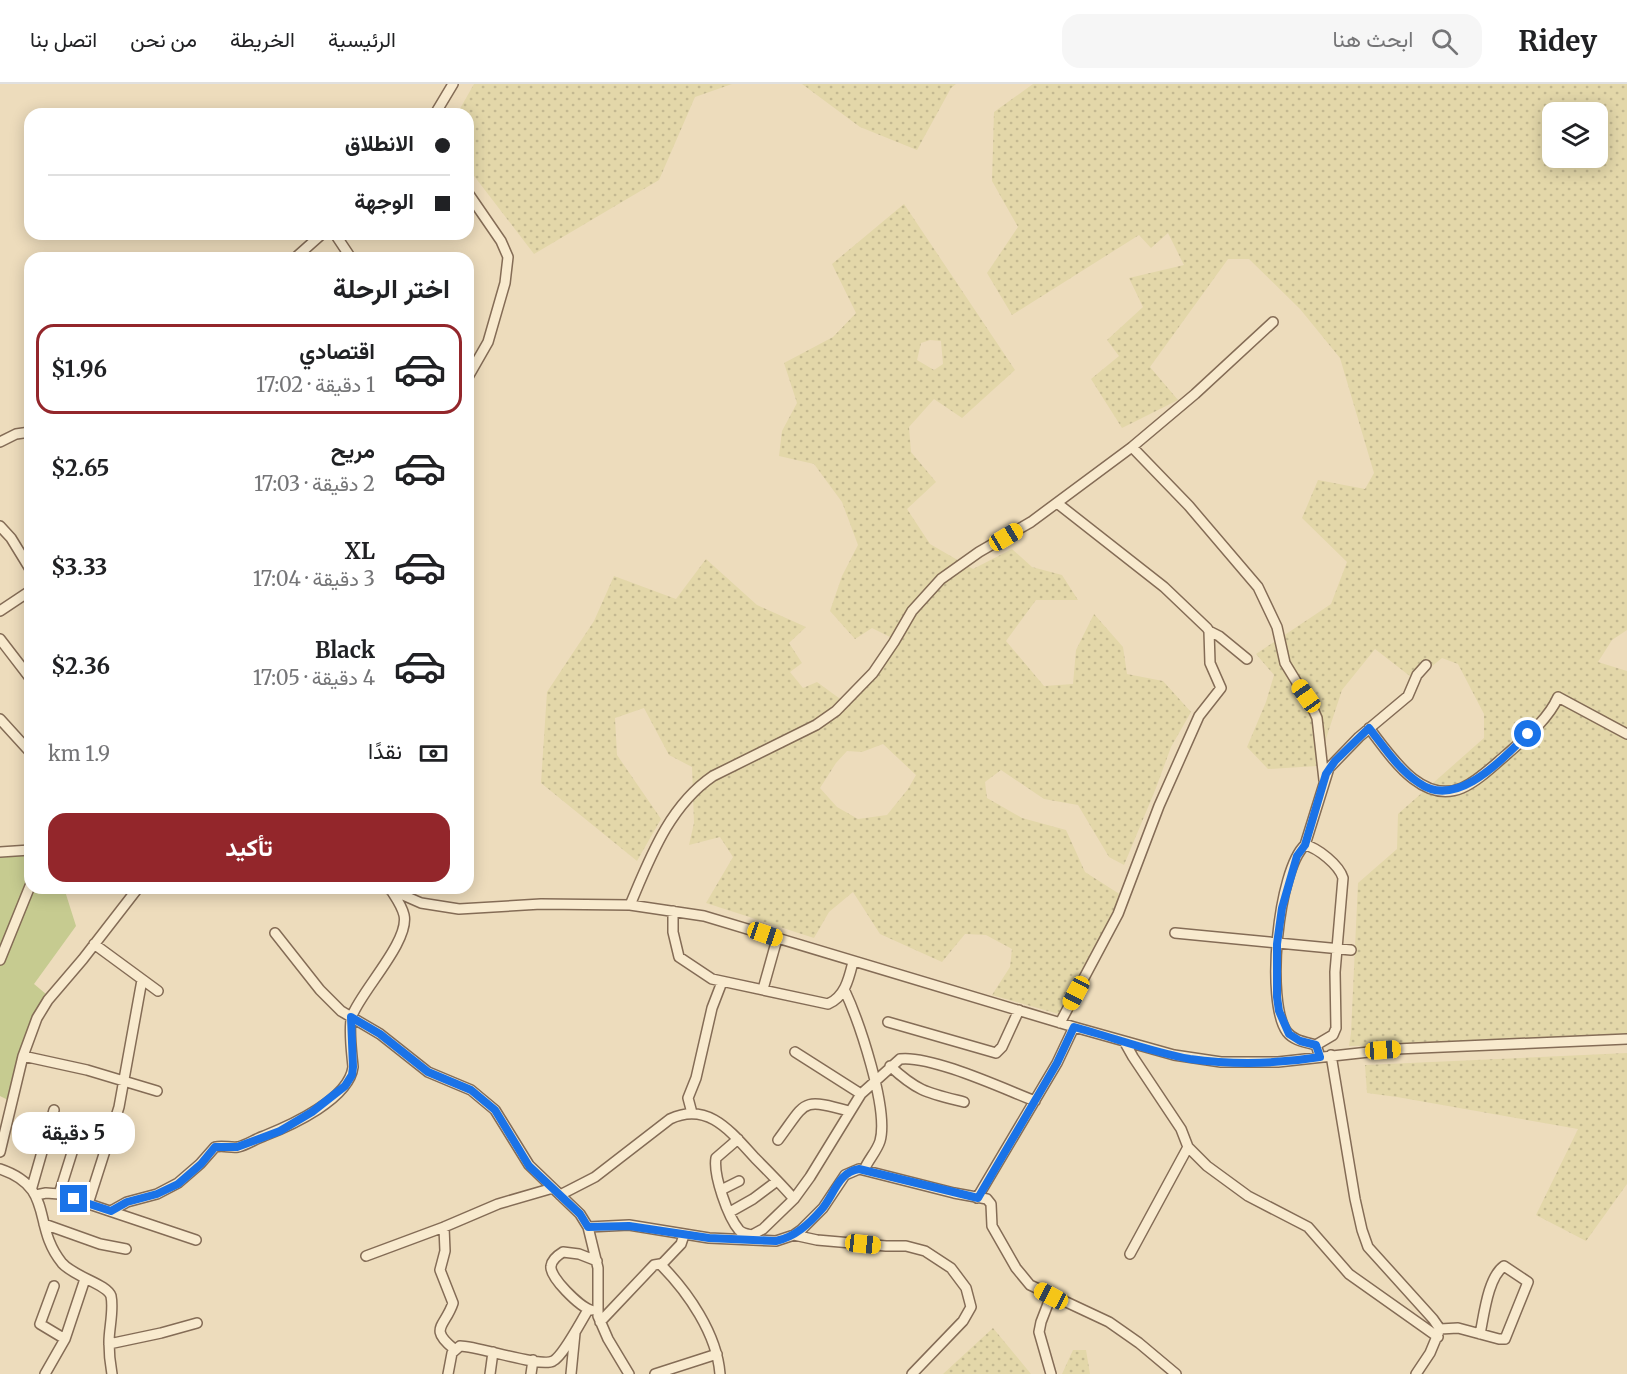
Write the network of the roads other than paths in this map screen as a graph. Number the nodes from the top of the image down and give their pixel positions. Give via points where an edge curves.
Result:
1 (453, 84) edge
2 (439, 108) edge
3 (474, 202) edge
4 (315, 240) edge
5 (302, 252) edge
6 (1273, 322) dead end
7 (474, 366) edge
8 (24, 433) edge
9 (0, 442) edge
10 (1132, 447) junction
11 (1057, 503) junction
12 (0, 526) edge
13 (24, 559) edge
14 (24, 595) edge
15 (0, 611) edge
16 (1209, 631) junction
17 (0, 639) edge
18 (1247, 659) dead end
19 (1426, 665) dead end
20 (24, 670) edge
21 (0, 719) edge
22 (1369, 728) junction
23 (1627, 734) edge
24 (24, 745) edge
25 (1324, 780) junction
26 (1305, 845) junction
27 (24, 850) edge
28 (0, 852) edge
29 (27, 894) edge
30 (133, 894) edge
31 (392, 894) edge
32 (400, 894) edge
33 (630, 905) junction
34 (673, 910) junction
35 (276, 933) dead end
36 (1175, 933) dead end
37 (777, 939) junction
38 (94, 944) junction
39 (1277, 944) junction
40 (1337, 950) junction
41 (1351, 950) dead end
42 (0, 960) edge
43 (853, 962) junction
44 (142, 980) junction
45 (722, 981) junction
46 (763, 989) junction
47 (844, 989) junction
48 (158, 991) dead end
49 (1019, 1010) junction
50 (351, 1017) junction
51 (888, 1022) dead end
52 (1060, 1023) junction
53 (1074, 1027) junction
54 (1627, 1039) edge
55 (1124, 1041) junction
56 (1316, 1045) junction
57 (795, 1052) dead end
58 (1331, 1055) junction
59 (23, 1056) junction
60 (1320, 1057) junction
61 (890, 1066) junction
62 (876, 1079) junction
63 (124, 1081) junction
64 (157, 1091) dead end
65 (861, 1095) junction
66 (1035, 1101) junction
67 (964, 1102) dead end
68 (54, 1110) dead end
69 (849, 1111) junction
70 (692, 1113) junction
71 (81, 1124) dead end
72 (738, 1139) junction
73 (778, 1140) dead end
74 (1188, 1147) junction
75 (0, 1152) edge
76 (0, 1169) edge
77 (864, 1170) junction
78 (738, 1181) dead end
79 (777, 1181) junction
80 (722, 1190) junction
81 (34, 1191) junction
82 (557, 1192) junction
83 (59, 1194) junction
84 (978, 1198) junction
85 (794, 1199) junction
86 (88, 1204) junction
87 (111, 1211) junction
88 (730, 1212) junction
89 (44, 1224) junction
90 (444, 1227) junction
91 (588, 1227) junction
92 (684, 1235) junction
93 (794, 1235) junction
94 (196, 1240) dead end
95 (126, 1249) dead end
96 (1130, 1254) dead end
97 (366, 1256) dead end
98 (597, 1261) junction
99 (661, 1264) junction
100 (85, 1279) junction
101 (54, 1286) dead end
102 (1051, 1296) junction
103 (592, 1310) junction
104 (600, 1322) junction
105 (197, 1323) dead end
106 (575, 1330) junction
107 (1439, 1333) junction
108 (1480, 1334) junction
109 (65, 1339) junction
110 (109, 1344) junction
111 (454, 1349) junction
112 (493, 1352) junction
113 (717, 1354) junction
114 (533, 1360) junction
115 (45, 1374) edge
116 (112, 1374) edge
117 (448, 1374) edge
118 (490, 1374) edge
119 (531, 1374) edge
120 (572, 1374) edge
121 (629, 1374) edge
122 (655, 1374) edge
123 (720, 1374) edge
124 (912, 1374) edge
125 (1051, 1374) edge
126 (1176, 1374) edge
127 (1416, 1374) edge

1 - 2 street
3 - 7 street via 508,256 505,283 488,342
4 - 5 street
6 - 10 street
8 - 9 street
10 - 11 street
10 - 25 street via 1189,506 1261,593 1277,627 1285,663 1317,718
11 - 16 street via 1164,587
11 - 33 street via 964,561 930,589 873,673 837,711 713,776 689,794 670,820
12 - 13 street
14 - 15 street
16 - 18 street
16 - 52 street via 1210,663 1220,689 1199,716 1118,914
17 - 20 street
19 - 22 street via 1408,696
21 - 24 street
22 - 23 street via 1412,778 1429,788 1443,790 1462,788 1487,770 1528,734 1558,697
22 - 25 street via 1335,761
25 - 26 street
26 - 39 street via 1290,876
26 - 40 street via 1321,853 1342,875
27 - 28 street
29 - 42 street
30 - 38 street
31 - 50 street via 404,915 402,931
32 - 33 street via 421,903 459,909 541,904
33 - 34 street
34 - 37 street via 714,918
34 - 45 street via 679,957 712,979
35 - 50 street via 329,1000
36 - 39 street
37 - 43 street
37 - 46 street
38 - 44 street
38 - 59 street via 48,1000
39 - 40 street
39 - 56 street via 1277,997 1285,1028 1293,1037
40 - 41 street
40 - 56 street via 1335,1032
43 - 47 street
43 - 49 street
44 - 48 street
44 - 63 street
45 - 46 street
45 - 70 street via 688,1098
46 - 47 street via 828,1004
47 - 62 street
49 - 51 street via 996,1053
49 - 52 street
50 - 82 street via 380,1034 428,1072 481,1096 495,1110 525,1161
50 - 87 street via 352,1075 337,1093 280,1131 237,1147 215,1147 178,1184
52 - 53 street
53 - 55 street
53 - 66 street
54 - 58 street
55 - 60 street via 1174,1055 1221,1062
55 - 74 street via 1181,1129
56 - 60 street
57 - 65 street
58 - 60 street
58 - 107 street via 1355,1199 1368,1247
59 - 63 street
59 - 75 street via 8,1099
61 - 62 street
61 - 66 street via 900,1059 919,1059
61 - 67 street via 922,1091
62 - 65 street
62 - 77 street via 882,1125 879,1143
63 - 64 street
63 - 86 street
65 - 69 street
66 - 84 street
68 - 81 street
69 - 73 street via 807,1104
69 - 85 street
70 - 72 street via 708,1116
70 - 82 street via 670,1119 595,1177
71 - 83 street
72 - 79 street
72 - 80 street via 716,1158
74 - 96 street
74 - 107 street via 1248,1196 1308,1227 1349,1274
76 - 81 street via 17,1175
77 - 84 street
77 - 93 street via 845,1175 823,1208
78 - 80 street
79 - 85 street
79 - 88 street
80 - 88 street
81 - 83 street
81 - 89 street
82 - 90 street via 498,1204
82 - 91 street
83 - 86 street
84 - 102 street via 991,1202 992,1226 1016,1268 1029,1285
85 - 88 street via 752,1236 740,1230
86 - 87 street
87 - 94 street
89 - 95 street
89 - 100 street via 49,1243 64,1265
90 - 97 street
90 - 111 street via 445,1251 440,1270 453,1303 440,1332
91 - 92 street via 629,1226
91 - 98 street
92 - 93 street via 776,1241
92 - 99 street via 681,1244
93 - 124 street via 906,1246 925,1251 951,1268 966,1288 971,1307 963,1321
98 - 103 street via 599,1290
98 - 103 street via 563,1252 550,1266 556,1281
99 - 104 street via 654,1265
99 - 113 street via 690,1298
100 - 109 street
100 - 110 street via 104,1287 110,1295
101 - 109 street via 40,1324
102 - 125 street via 1039,1332
102 - 126 street via 1109,1322
103 - 104 street
103 - 106 street
104 - 121 street
105 - 110 street
106 - 114 street via 554,1361
106 - 120 street
107 - 108 street via 1458,1328
107 - 127 street
108 - 108 street via 1499,1339 1508,1336 1528,1282 1504,1266 1490,1290
109 - 115 street
110 - 116 street
111 - 112 street via 463,1346
111 - 117 street
112 - 114 street
112 - 118 street
113 - 122 street
113 - 123 street
114 - 119 street

